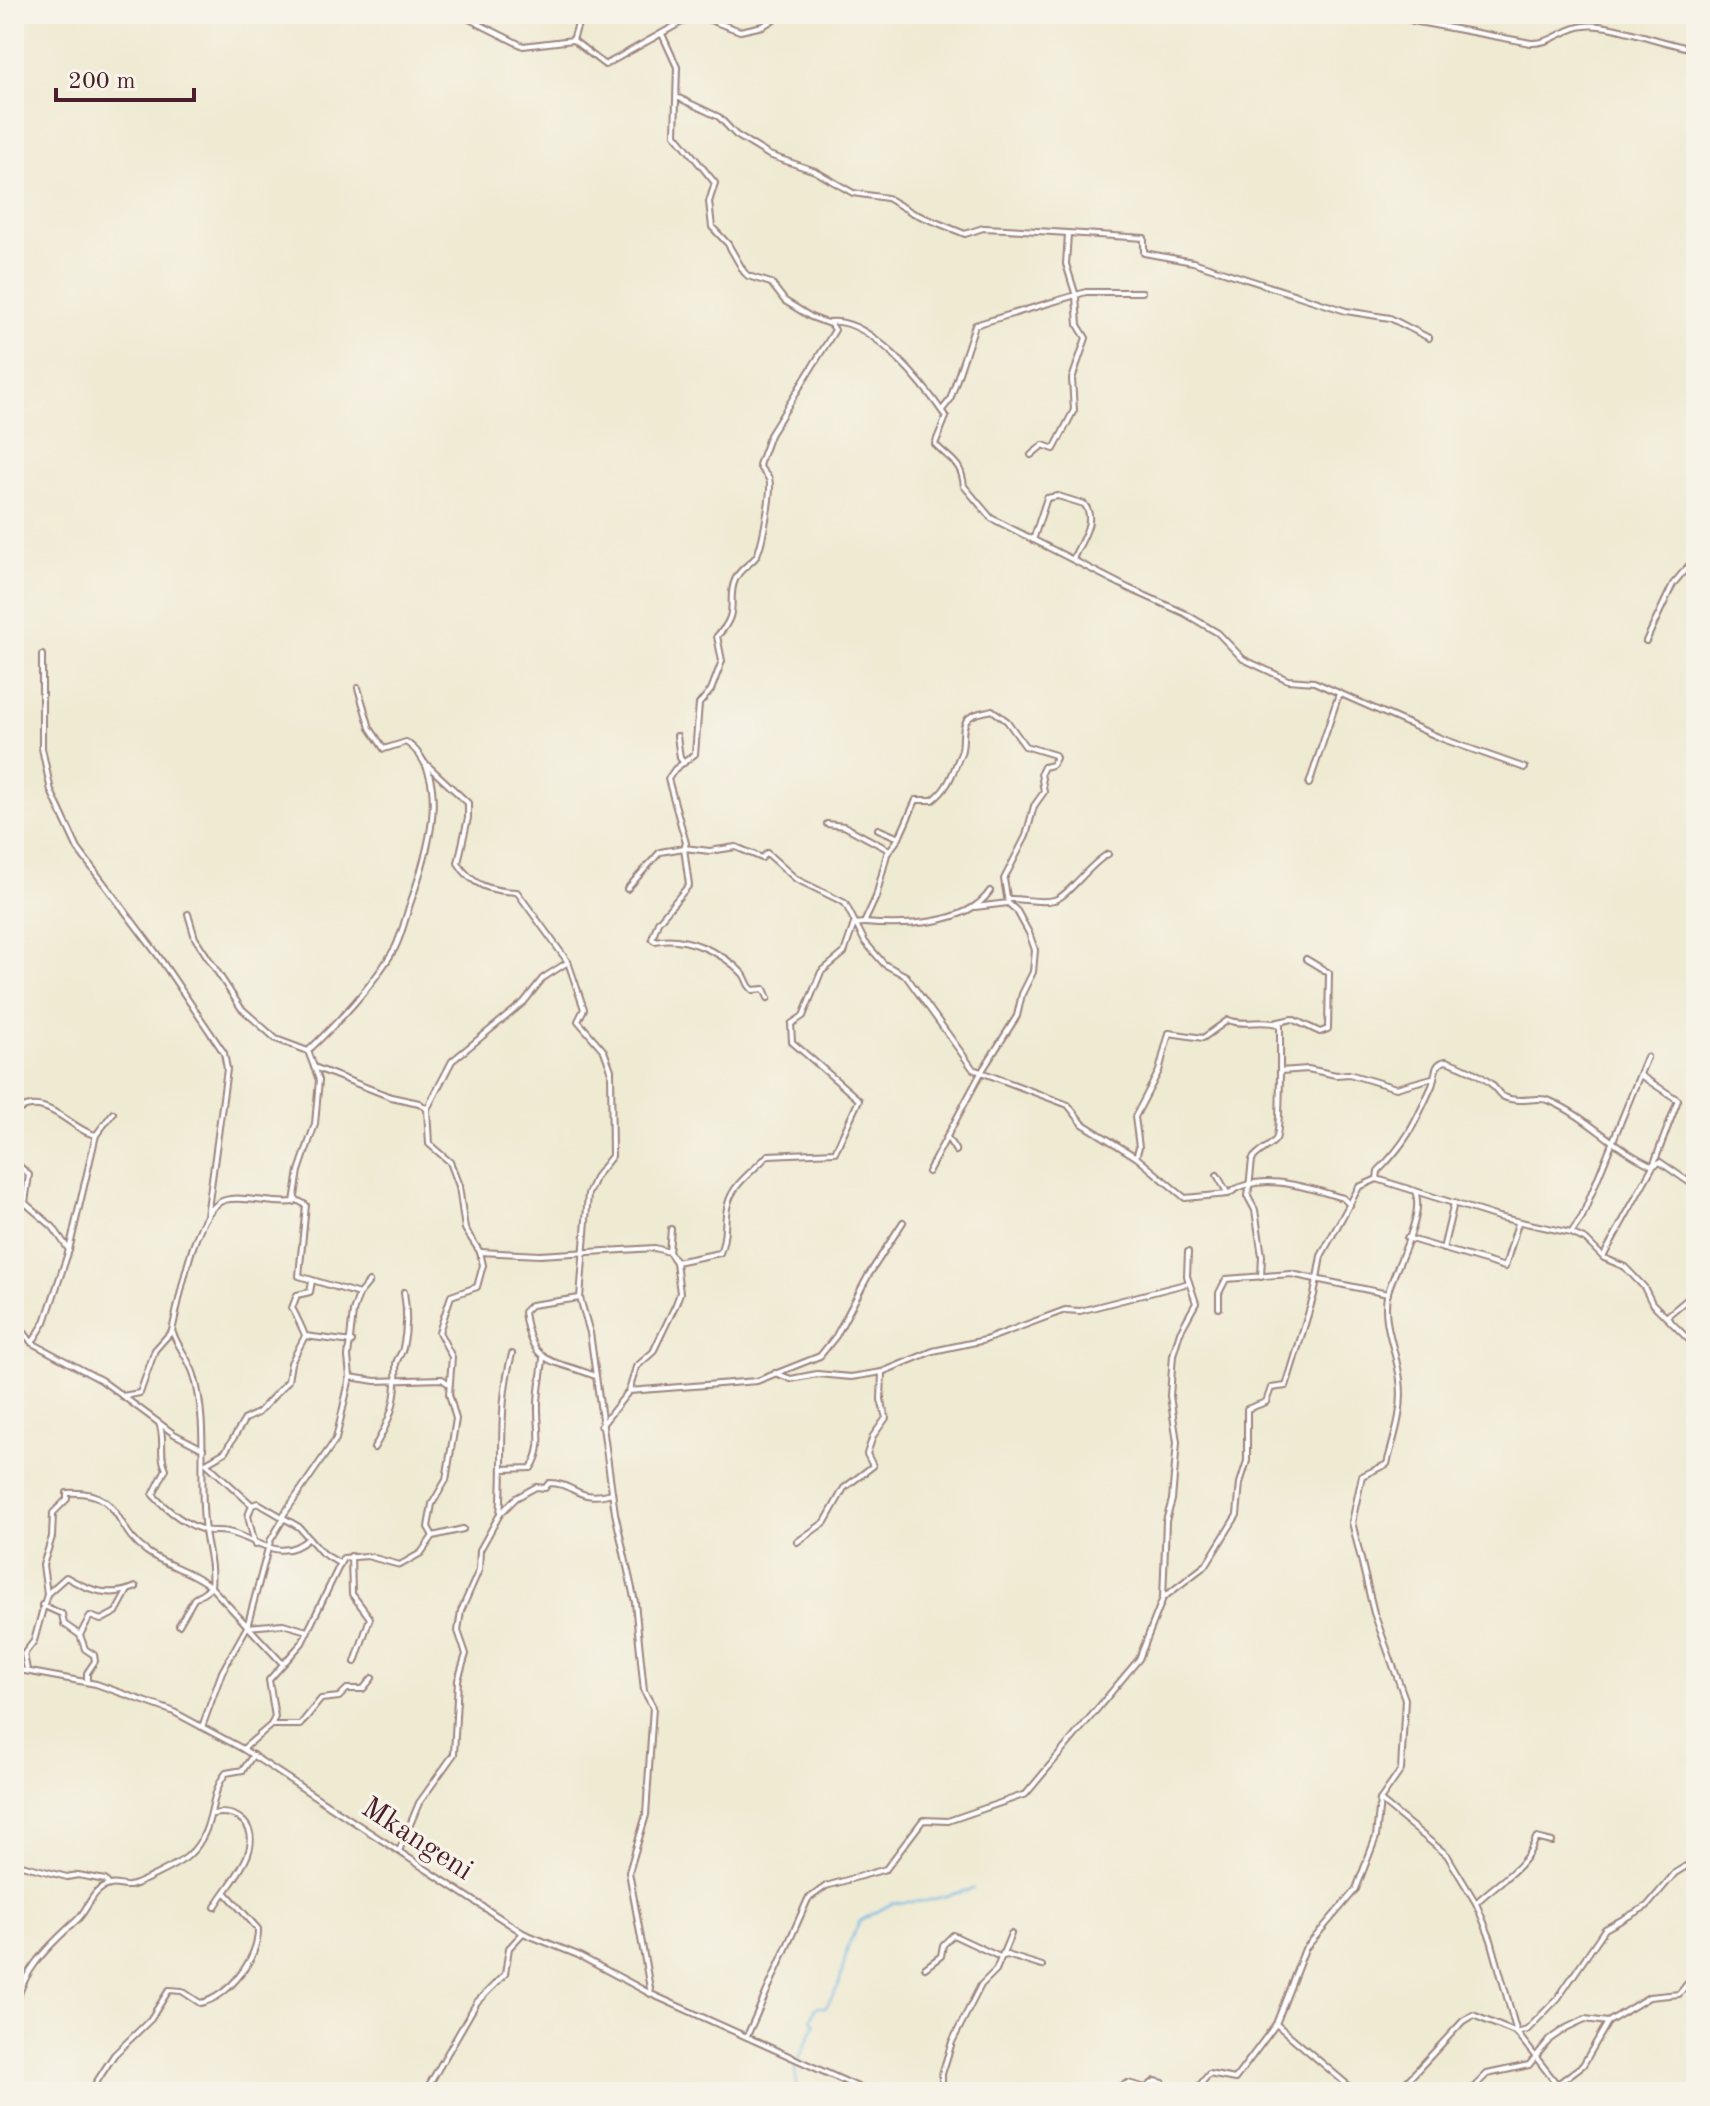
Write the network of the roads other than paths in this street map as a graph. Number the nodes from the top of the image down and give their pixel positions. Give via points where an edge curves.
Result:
1 (459, 14) edge
2 (581, 14) edge
3 (782, 14) edge
4 (1394, 14) edge
5 (662, 34) junction
6 (573, 40) junction
7 (1696, 49) edge
8 (679, 98) junction
9 (1068, 234) junction
10 (1142, 292) dead end
11 (1076, 296) junction
12 (826, 322) junction
13 (1429, 338) dead end
14 (942, 410) junction
15 (1031, 455) dead end
16 (1033, 540) junction
17 (1072, 560) junction
18 (1696, 567) edge
19 (1646, 641) dead end
20 (42, 655) dead end
21 (358, 688) dead end
22 (1339, 694) junction
23 (677, 736) dead end
24 (425, 763) junction
25 (684, 763) junction
26 (1525, 768) dead end
27 (1309, 784) dead end
28 (827, 824) dead end
29 (878, 829) dead end
30 (899, 838) junction
31 (684, 848) junction
32 (889, 850) junction
33 (1108, 854) dead end
34 (627, 889) dead end
35 (990, 891) dead end
36 (1008, 901) junction
37 (975, 907) junction
38 (188, 914) dead end
39 (864, 923) junction
40 (854, 924) junction
41 (1306, 959) dead end
42 (568, 962) junction
43 (768, 998) dead end
44 (1274, 1023) junction
45 (308, 1051) junction
46 (1647, 1057) dead end
47 (314, 1067) junction
48 (982, 1071) junction
49 (1280, 1071) junction
50 (1640, 1075) junction
51 (1433, 1078) junction
52 (427, 1109) junction
53 (14, 1113) edge
54 (113, 1113) dead end
55 (96, 1135) junction
56 (947, 1137) junction
57 (1612, 1144) junction
58 (956, 1151) dead end
59 (1136, 1157) junction
60 (14, 1161) edge
61 (1653, 1166) junction
62 (928, 1172) dead end
63 (1217, 1175) dead end
64 (1377, 1179) junction
65 (1249, 1182) junction
66 (1696, 1187) edge
67 (1415, 1191) junction
68 (1228, 1194) junction
69 (295, 1199) junction
70 (1454, 1203) junction
71 (1350, 1205) junction
72 (206, 1222) junction
73 (903, 1222) dead end
74 (1518, 1223) junction
75 (671, 1229) dead end
76 (1571, 1233) junction
77 (1407, 1238) junction
78 (1443, 1249) junction
79 (69, 1250) junction
80 (480, 1252) junction
81 (669, 1252) junction
82 (1188, 1252) dead end
83 (582, 1253) junction
84 (1603, 1257) junction
85 (676, 1262) junction
86 (1261, 1277) junction
87 (1315, 1280) junction
88 (312, 1281) junction
89 (369, 1282) dead end
90 (1189, 1283) junction
91 (404, 1292) dead end
92 (1696, 1292) edge
93 (359, 1294) junction
94 (1388, 1294) junction
95 (580, 1298) junction
96 (1219, 1308) dead end
97 (1666, 1317) junction
98 (14, 1319) edge
99 (172, 1331) junction
100 (305, 1336) junction
101 (352, 1342) junction
102 (32, 1343) junction
103 (1696, 1347) edge
104 (512, 1354) dead end
105 (543, 1358) junction
106 (882, 1372) junction
107 (775, 1373) junction
108 (595, 1376) junction
109 (350, 1377) junction
110 (398, 1379) junction
111 (450, 1386) junction
112 (629, 1391) junction
113 (119, 1396) junction
114 (159, 1423) junction
115 (601, 1426) junction
116 (374, 1448) dead end
117 (203, 1449) junction
118 (206, 1463) junction
119 (503, 1469) junction
120 (612, 1493) junction
121 (252, 1505) junction
122 (500, 1514) junction
123 (283, 1517) junction
124 (463, 1529) dead end
125 (205, 1531) junction
126 (433, 1536) junction
127 (309, 1538) junction
128 (797, 1542) dead end
129 (255, 1545) junction
130 (269, 1548) junction
131 (351, 1556) junction
132 (339, 1563) junction
133 (136, 1587) dead end
134 (211, 1587) junction
135 (128, 1590) junction
136 (47, 1594) junction
137 (1163, 1598) junction
138 (42, 1605) junction
139 (179, 1625) dead end
140 (247, 1627) junction
141 (307, 1631) junction
142 (80, 1635) junction
143 (355, 1662) dead end
144 (282, 1663) junction
145 (14, 1669) edge
146 (27, 1670) junction
147 (372, 1678) dead end
148 (87, 1682) junction
149 (271, 1725) junction
150 (202, 1727) junction
151 (243, 1749) junction
152 (253, 1755) junction
153 (1380, 1800) junction
154 (213, 1814) junction
155 (1552, 1842) dead end
156 (399, 1851) junction
157 (1696, 1860) edge
158 (14, 1863) edge
159 (109, 1885) junction
160 (226, 1893) junction
161 (1476, 1903) junction
162 (215, 1907) dead end
163 (523, 1933) junction
164 (1011, 1934) dead end
165 (1000, 1957) junction
166 (1042, 1966) dead end
167 (925, 1968) dead end
168 (1696, 1973) edge
169 (651, 1994) junction
170 (14, 2019) edge
171 (1608, 2022) junction
172 (1276, 2024) junction
173 (1517, 2033) junction
174 (747, 2036) junction
175 (1535, 2058) junction
176 (1556, 2083) junction
177 (90, 2092) edge
178 (425, 2092) edge
179 (869, 2092) edge
180 (942, 2092) edge
181 (1108, 2092) edge
182 (1168, 2092) edge
183 (1194, 2092) edge
184 (1356, 2092) edge
185 (1397, 2092) edge
186 (1442, 2092) edge
187 (1547, 2092) edge

1 - 6 street via 523,46
2 - 6 street
3 - 5 street via 740,31 699,16
4 - 7 street via 1531,43 1543,44 1590,26
5 - 6 street via 605,65
5 - 8 street via 677,67
8 - 9 street via 719,117 736,135 769,155 815,171 853,193 887,198 956,231
8 - 12 street via 675,134 715,183 709,202 716,234 748,276 771,283 785,301
9 - 11 street via 1066,264
9 - 13 street via 1144,238 1144,253 1193,262 1346,311 1390,318
10 - 11 street
11 - 14 street via 975,325
11 - 15 street via 1078,325 1086,338 1072,379 1074,410 1058,446 1043,445
12 - 14 street via 843,321 868,334 915,375
12 - 25 street via 835,336 770,435 759,465 771,491 757,557 734,581 733,610 717,636 722,661 699,704 695,754
14 - 16 street via 946,417 935,444 960,466 964,486 991,518
16 - 17 street
16 - 17 street via 1047,498 1084,504 1090,523
17 - 22 street via 1184,613 1218,633 1243,659 1288,680 1314,682
18 - 19 street via 1691,563 1678,576
20 - 72 street via 42,748 51,791 78,849 224,1053 227,1069
21 - 24 street via 370,728 384,749 406,742
22 - 26 street
22 - 27 street
23 - 25 street
24 - 42 street via 468,803 458,863 464,872 486,888 519,893
24 - 45 street via 431,834 395,946 349,1011
25 - 31 street via 668,779
28 - 32 street via 844,826
29 - 30 street
30 - 32 street
30 - 36 street via 916,800 933,800 952,779 969,717 992,710 1025,746 1056,758 1044,767 1044,792 1004,879
31 - 34 street via 660,852
31 - 40 street via 736,847 758,858 770,854 796,879 845,903
31 - 43 street via 689,885 658,922 652,939 668,938 719,952 744,974 748,986 764,989
32 - 39 street
33 - 36 street via 1054,901
35 - 37 street
36 - 37 street
36 - 48 street via 1029,933 1036,961 1017,1016
37 - 39 street via 902,926
38 - 45 street via 195,938 241,1008 276,1039
39 - 40 street
40 - 48 street via 880,960 914,986 973,1069
40 - 85 street via 844,953 821,972 803,1016 791,1024 789,1033 792,1042 859,1100 850,1124 835,1152 768,1155 728,1203 728,1234 720,1253
41 - 44 street via 1329,973 1328,1029 1320,1032 1292,1019
42 - 52 street via 543,978 524,1002 452,1061
42 - 83 street via 584,1009 578,1021 604,1051 612,1086 612,1156 588,1194
44 - 49 street via 1280,1025
44 - 59 street via 1228,1020 1203,1038 1169,1033 1159,1071 1135,1117
45 - 47 street
46 - 50 street
47 - 52 street
47 - 69 street via 319,1080 315,1124
48 - 56 street
48 - 59 street via 1068,1105 1083,1124
49 - 51 street via 1349,1074 1396,1088
49 - 65 street via 1277,1135 1252,1160
50 - 57 street
50 - 61 street via 1678,1100
51 - 57 street via 1440,1062 1455,1064 1479,1074 1502,1096 1547,1099 1592,1124
51 - 64 street via 1417,1123
52 - 80 street via 429,1144 450,1162 465,1229
53 - 55 street via 28,1106 48,1110
54 - 55 street
55 - 79 street
56 - 58 street
56 - 62 street
57 - 61 street
57 - 76 street
59 - 68 street via 1185,1198
60 - 79 street via 29,1175 25,1203 53,1227
61 - 66 street via 1660,1162
61 - 84 street
63 - 68 street
64 - 67 street
64 - 71 street via 1359,1187
65 - 68 street
65 - 71 street via 1303,1187 1343,1198
65 - 86 street
67 - 70 street
67 - 77 street via 1418,1212
69 - 72 street via 275,1204 226,1199
69 - 88 street via 306,1205 299,1276
70 - 74 street
70 - 78 street
71 - 87 street via 1321,1256
72 - 99 street via 191,1249
73 - 107 street via 820,1356
74 - 76 street
74 - 78 street via 1505,1267
75 - 81 street
76 - 84 street
77 - 78 street
77 - 94 street
79 - 102 street via 45,1322
80 - 83 street
80 - 111 street via 483,1265 477,1287 451,1296 439,1332 452,1357
81 - 83 street via 655,1248
81 - 85 street
82 - 90 street
83 - 95 street
84 - 97 street via 1625,1267
85 - 112 street via 676,1304 653,1352 636,1367
86 - 87 street via 1291,1274
86 - 96 street via 1226,1279
87 - 94 street
87 - 137 street via 1286,1386 1271,1388 1266,1402 1247,1409 1247,1461 1237,1515 1206,1565
88 - 93 street
88 - 100 street via 310,1292 297,1295 292,1308
89 - 93 street
90 - 106 street via 1080,1311 1065,1310
90 - 137 street via 1196,1303 1173,1355 1170,1396 1177,1442
91 - 110 street via 407,1313
92 - 97 street
93 - 101 street
94 - 153 street via 1385,1316 1398,1362 1401,1415 1387,1464 1362,1476 1352,1514 1374,1613 1405,1699 1401,1770
95 - 105 street via 531,1305 524,1312 527,1334
95 - 108 street
97 - 103 street
98 - 102 street
99 - 113 street via 155,1350 140,1393
99 - 117 street via 194,1375
100 - 101 street
100 - 118 street via 288,1381 258,1413 245,1419 225,1452
101 - 109 street
102 - 113 street via 101,1380
104 - 119 street via 505,1373 500,1436
105 - 108 street
105 - 119 street via 536,1461 531,1468
106 - 107 street via 791,1379
106 - 128 street via 886,1418 867,1454 873,1466 844,1488 825,1522
107 - 112 street via 722,1386
108 - 115 street
109 - 110 street
109 - 123 street via 333,1446
110 - 111 street via 442,1379
110 - 116 street via 389,1425
111 - 126 street via 456,1419 449,1471 432,1504 428,1527
112 - 115 street
113 - 114 street
114 - 117 street
114 - 125 street via 164,1435 160,1458 166,1469 153,1495
115 - 120 street
117 - 118 street
118 - 121 street
118 - 125 street
119 - 122 street
120 - 122 street via 593,1498 549,1483 516,1498
120 - 169 street via 635,1602 644,1691 653,1707 646,1815 629,1872
121 - 123 street via 258,1503
121 - 129 street via 248,1516
122 - 156 street via 480,1550 479,1570 461,1611 458,1631 466,1654 458,1680 454,1754 419,1803
123 - 127 street
123 - 130 street
124 - 126 street
125 - 129 street via 229,1532
125 - 134 street
126 - 131 street via 421,1553 400,1565
127 - 130 street via 295,1548
127 - 132 street
129 - 130 street
130 - 140 street
131 - 132 street
131 - 143 street via 352,1594 370,1618
132 - 141 street
133 - 135 street
134 - 136 street via 201,1577 143,1550 105,1500 67,1493 53,1513 43,1565
134 - 139 street via 194,1599
134 - 140 street
135 - 136 street via 112,1595 92,1591 66,1577
135 - 142 street via 116,1612 101,1620 90,1616
136 - 138 street
137 - 174 street via 1139,1659 1026,1794 948,1821 923,1820 886,1869 826,1886 808,1899
138 - 142 street via 62,1614 64,1624
138 - 146 street via 34,1641 24,1654
140 - 141 street via 283,1624
140 - 144 street
140 - 150 street via 222,1672
141 - 144 street
142 - 148 street via 95,1661
144 - 149 street via 269,1680 275,1717
145 - 146 street, Mkangeni
146 - 148 street, Mkangeni
147 - 149 street via 363,1689 321,1699 300,1725
148 - 150 street, Mkangeni via 147,1701
149 - 151 street
150 - 151 street, Mkangeni
151 - 152 street, Mkangeni
152 - 154 street via 243,1770 226,1773 219,1781
152 - 156 street, Mkangeni
153 - 161 street via 1447,1855
153 - 172 street via 1376,1837 1356,1889 1305,1949
154 - 159 street via 203,1841 186,1859 132,1885
154 - 160 street via 228,1813 249,1825 250,1850
155 - 161 street via 1536,1838 1519,1868
156 - 163 street, Mkangeni
157 - 173 street via 1675,1873 1647,1906 1605,1929 1558,1998 1527,2030
158 - 159 street
159 - 170 street via 89,1899 79,1919 30,1969 15,1998
160 - 162 street
160 - 177 street via 258,1929 257,1949 235,1980 209,2002 169,1990
161 - 173 street
163 - 169 street, Mkangeni
163 - 178 street via 509,1948 505,1974 477,2002
164 - 165 street
165 - 166 street
165 - 167 street via 953,1935 941,1956
165 - 180 street via 952,2042
168 - 171 street via 1679,1994 1649,1997
169 - 174 street, Mkangeni
171 - 175 street via 1585,2019 1550,2039
171 - 176 street via 1588,2059
172 - 183 street via 1235,2079 1209,2074
172 - 184 street
173 - 175 street
173 - 185 street via 1473,2015
174 - 179 street, Mkangeni
175 - 176 street
175 - 186 street via 1529,2065 1487,2074 1473,2088
176 - 187 street
181 - 182 street via 1128,2083 1146,2088 1155,2081

